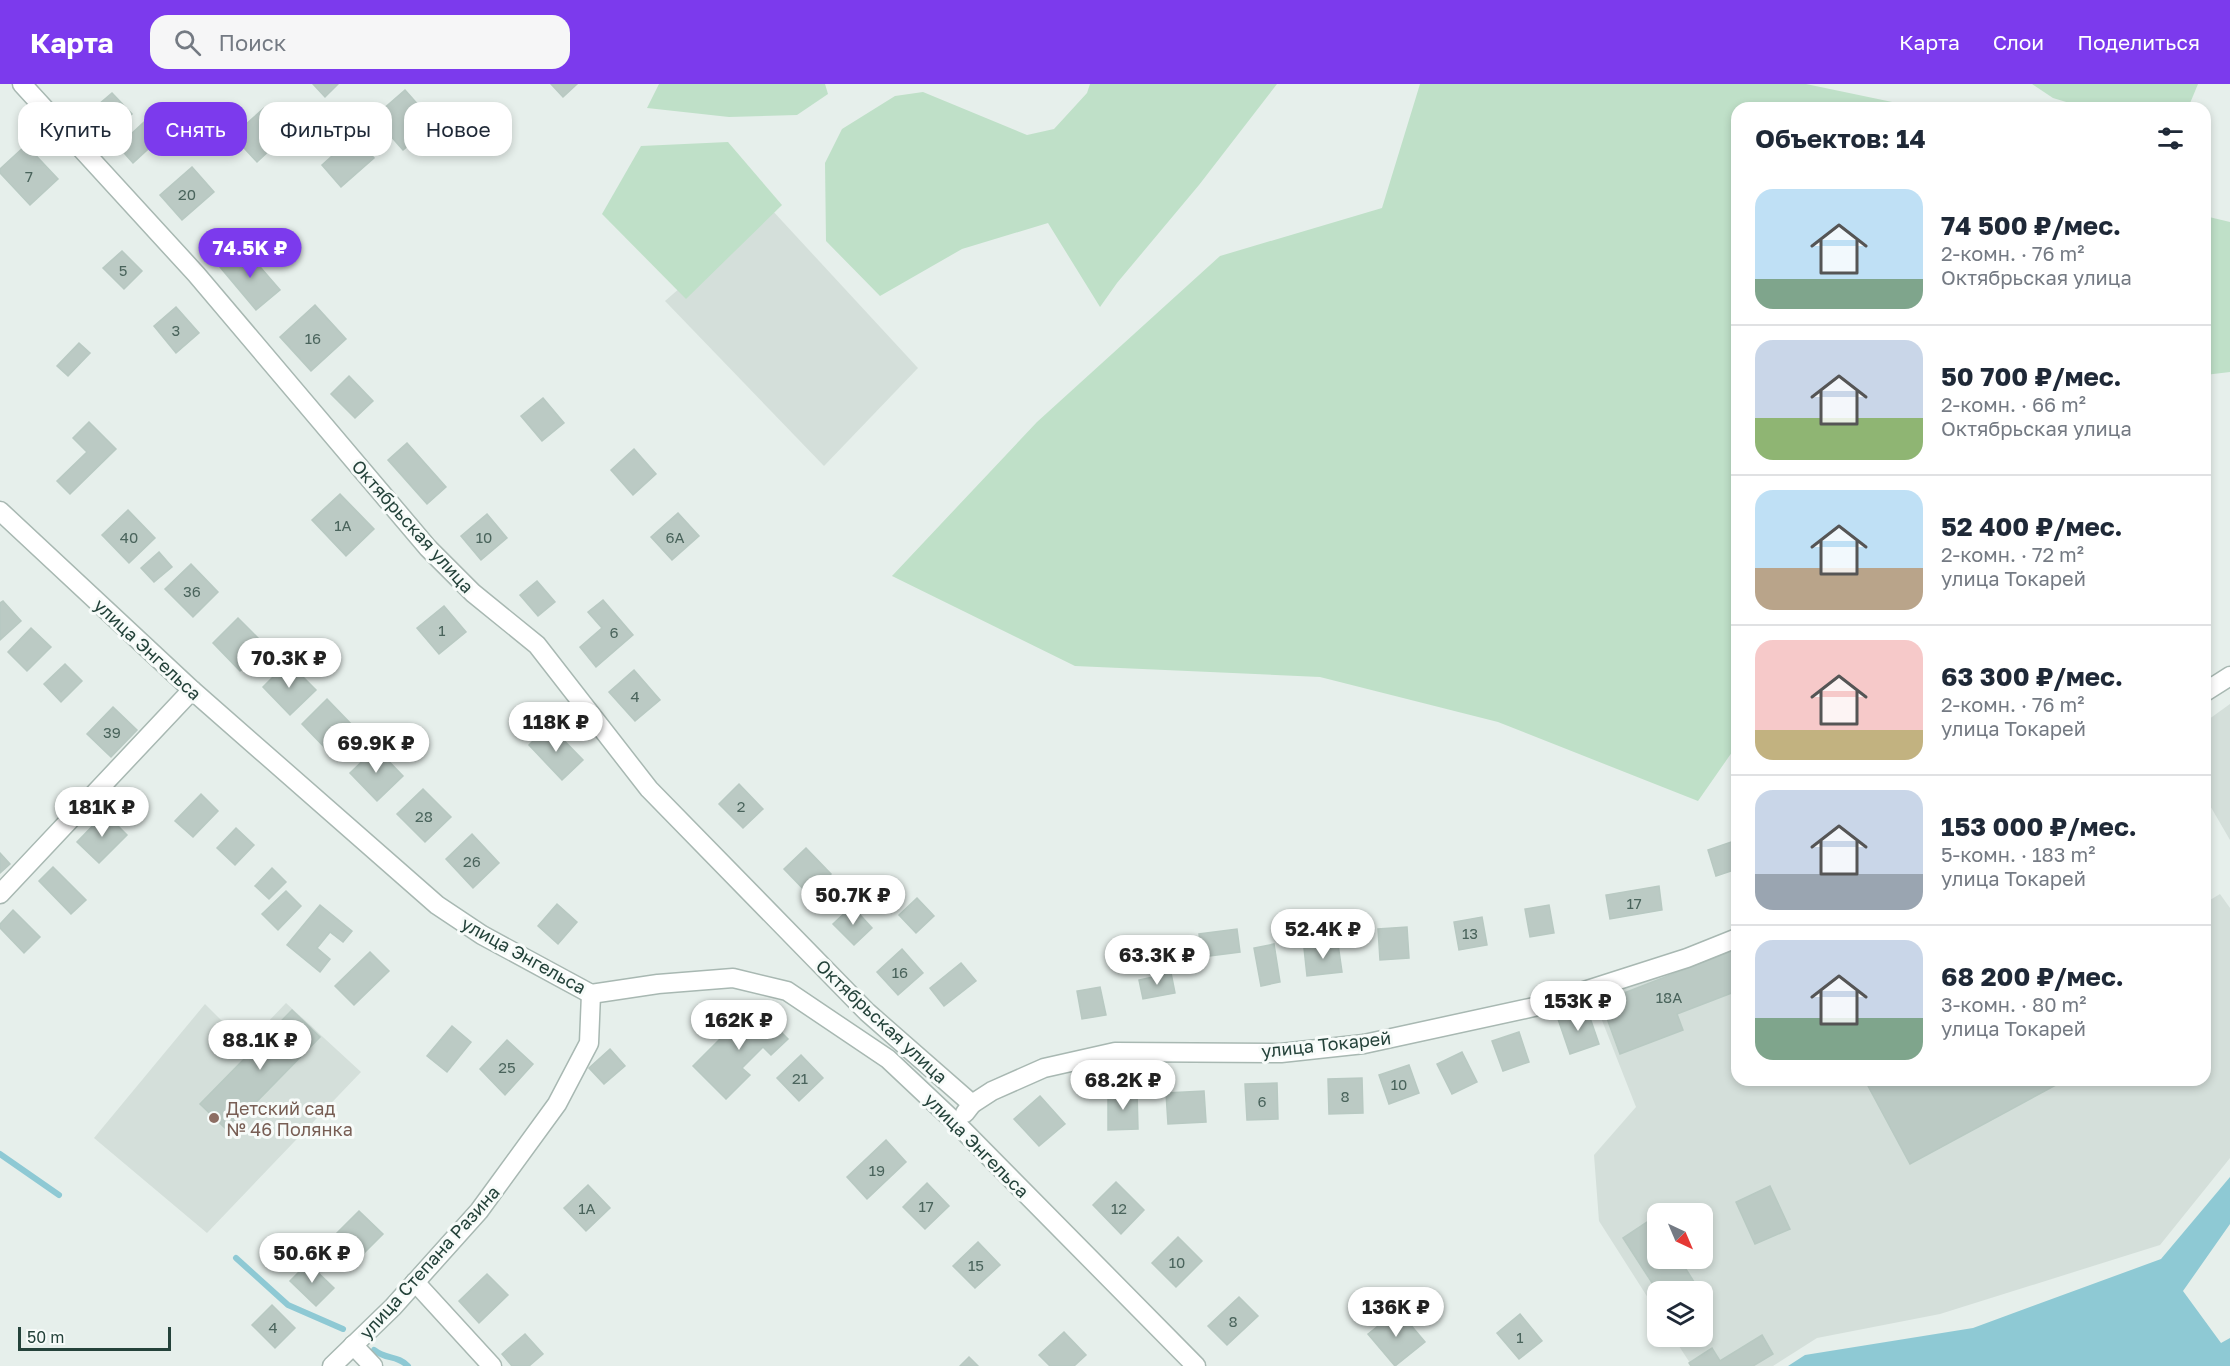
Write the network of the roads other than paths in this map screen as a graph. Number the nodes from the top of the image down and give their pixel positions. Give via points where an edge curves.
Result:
1 (22, 84) edge
2 (0, 511) edge
3 (2230, 676) edge
4 (2211, 688) edge
5 (192, 690) junction
6 (0, 894) edge
7 (1731, 940) edge
8 (591, 994) junction
9 (972, 1104) junction
10 (957, 1124) junction
11 (415, 1282) junction
12 (353, 1345) junction
13 (332, 1366) edge
14 (373, 1366) edge
15 (492, 1366) edge
16 (1196, 1366) edge

1 - 9 street, Октябрьская улица via 196,274 428,548 473,593 537,645 648,789 867,1012
2 - 5 street, улица Энгельса
3 - 4 street
5 - 6 street
5 - 8 street, улица Энгельса via 437,905
7 - 9 street, улица Токарей via 1534,1007 1364,1044 1281,1053 1115,1052 1044,1068
8 - 10 street, улица Энгельса via 733,978 787,991 888,1059
8 - 11 street, улица Степана Разина via 589,1043 557,1104 479,1211
9 - 10 street, улица Токарей
10 - 16 street, улица Энгельса
11 - 12 street, улица Степана Разина
11 - 15 street
12 - 13 street, улица Степана Разина
12 - 14 street

